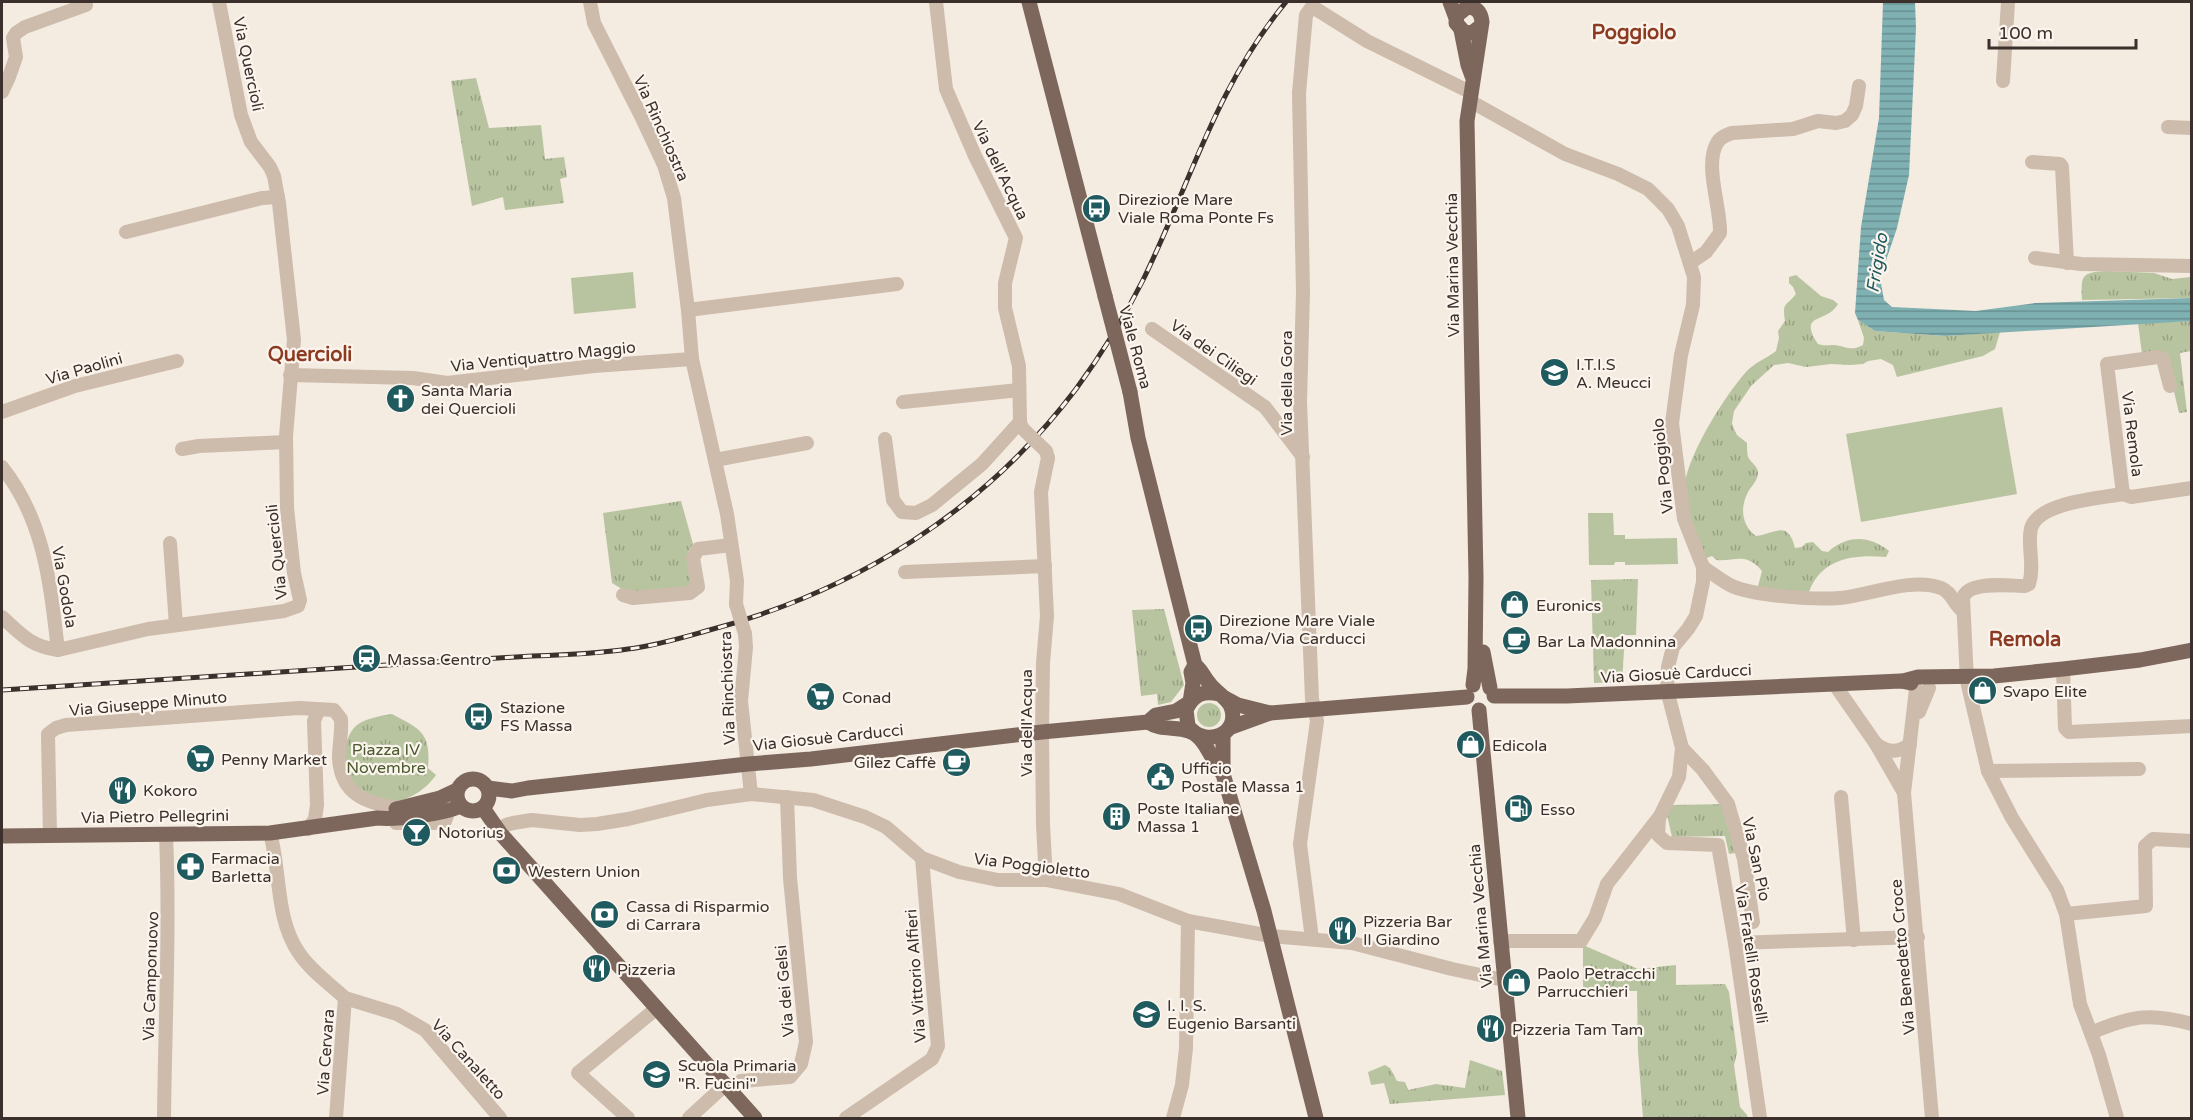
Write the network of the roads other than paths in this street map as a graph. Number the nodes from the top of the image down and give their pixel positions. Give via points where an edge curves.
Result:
1 (219, 2) edge
2 (590, 2) edge
3 (936, 2) edge
4 (1029, 2) edge
5 (1450, 2) edge
6 (2008, 2) edge
7 (86, 5) dead end
8 (1478, 10) edge
9 (1458, 24) junction
10 (2003, 81) dead end
11 (1859, 86) dead end
12 (1471, 90) junction
13 (2, 92) edge
14 (2169, 127) dead end
15 (2192, 128) edge
16 (2032, 162) dead end
17 (278, 196) junction
18 (126, 232) dead end
19 (2035, 258) dead end
20 (1690, 263) junction
21 (2067, 263) junction
22 (2192, 266) edge
23 (897, 284) dead end
24 (688, 310) junction
25 (1152, 329) dead end
26 (692, 359) junction
27 (177, 361) dead end
28 (290, 375) junction
29 (2170, 386) dead end
30 (1019, 390) junction
31 (903, 402) dead end
32 (2, 412) edge
33 (1021, 425) junction
34 (885, 439) dead end
35 (286, 442) junction
36 (807, 443) dead end
37 (182, 449) dead end
38 (1474, 454) junction
39 (1303, 457) junction
40 (715, 460) junction
41 (2, 467) edge
42 (2192, 488) edge
43 (2123, 494) junction
44 (170, 543) dead end
45 (731, 545) junction
46 (1045, 566) junction
47 (1703, 567) junction
48 (905, 572) dead end
49 (623, 595) dead end
50 (1963, 611) junction
51 (2, 617) edge
52 (176, 625) junction
53 (58, 650) junction
54 (2192, 650) edge
55 (1195, 665) junction
56 (2063, 669) junction
57 (1967, 678) junction
58 (1906, 682) junction
59 (1929, 688) joint
60 (1667, 690) junction
61 (1839, 690) junction
62 (1470, 691) junction
63 (1492, 692) junction
64 (1222, 696) junction
65 (1190, 702) junction
66 (1316, 709) junction
67 (1479, 710) junction
68 (318, 711) junction
69 (1270, 713) junction
70 (1148, 722) junction
71 (2192, 726) edge
72 (1913, 728) junction
73 (1226, 731) junction
74 (1042, 732) junction
75 (1193, 732) junction
76 (1876, 744) junction
77 (1910, 744) junction
78 (1682, 748) junction
79 (747, 764) junction
80 (2139, 769) dead end
81 (1988, 771) junction
82 (1223, 774) junction
83 (488, 788) junction
84 (457, 790) junction
85 (1904, 793) junction
86 (751, 795) junction
87 (787, 797) junction
88 (1841, 797) dead end
89 (455, 808) junction
90 (483, 808) junction
91 (388, 815) junction
92 (1660, 816) junction
93 (308, 829) junction
94 (500, 831) junction
95 (270, 833) junction
96 (166, 834) junction
97 (50, 835) junction
98 (2, 836) edge
99 (2192, 841) edge
100 (1639, 843) junction
101 (1667, 843) junction
102 (922, 858) junction
103 (1046, 880) junction
104 (2066, 914) junction
105 (1188, 921) junction
106 (1753, 922) dead end
107 (1270, 936) junction
108 (1918, 937) junction
109 (1312, 939) junction
110 (1854, 940) junction
111 (1500, 941) junction
112 (1735, 944) junction
113 (1504, 980) junction
114 (345, 998) junction
115 (657, 1008) junction
116 (2192, 1024) edge
117 (2091, 1034) junction
118 (727, 1087) junction
119 (164, 1119) edge
120 (336, 1119) edge
121 (500, 1119) edge
122 (628, 1119) edge
123 (689, 1119) edge
124 (755, 1119) edge
125 (846, 1119) edge
126 (1173, 1119) edge
127 (1316, 1119) edge
128 (1518, 1119) edge
129 (1760, 1119) edge
130 (1932, 1119) edge
131 (2117, 1119) edge

1 - 17 street, Via Quercioli via 241,115 251,142 270,167
2 - 24 street, Via Rinchiostra via 594,23 642,118 671,187
3 - 30 street, Via dell'Acqua via 946,89 1016,238 1005,283 1005,308 1019,366
4 - 55 main road, Viale Roma, bridge via 1130,392
5 - 9 main road, Via Marina Vecchia
6 - 10 street
7 - 13 street via 16,33 16,57
8 - 9 main road via 1462,9
8 - 9 main road via 1472,33
8 - 12 main road, Via Marina Vecchia via 1478,52
9 - 12 main road, Via Marina Vecchia
11 - 20 street via 1856,106 1845,121 1732,133 1717,142 1713,157 1720,233 1706,252
12 - 20 street, Via Poggiolo via 1565,154 1648,189 1664,203 1678,226
12 - 38 main road, Via Marina Vecchia via 1467,121
12 - 39 street, Via della Gora via 1367,41 1316,9 1311,8 1306,15 1299,93
14 - 15 street
16 - 21 street via 2060,164 2062,168
17 - 18 street
17 - 28 street, Via Quercioli via 294,340
19 - 21 street
20 - 47 street, Via Poggiolo via 1693,305 1681,355 1672,423 1684,519
21 - 22 street
23 - 24 street
24 - 26 street, Via Rinchiostra
25 - 39 street, Via dei Ciliegi via 1265,407
26 - 28 street, Via Ventiquattro Maggio via 447,383 413,378
26 - 40 street, Via Rinchiostra
27 - 32 street, Via Paolini via 75,386
28 - 35 street, Via Quercioli
29 - 43 street, Via Remola via 2166,365 2158,357 2107,364
30 - 31 street
30 - 33 street, Via dell'Acqua
33 - 34 street via 982,464 932,505 916,513 902,512 893,500
33 - 46 street, Via dell'Acqua, bridge via 1048,458 1041,492
35 - 37 street
35 - 52 street, Via Quercioli via 287,508 298,606
36 - 40 street
38 - 62 main road, Via Marina Vecchia via 1476,647
38 - 63 main road, Via Marina Vecchia via 1482,640
39 - 66 street, Via della Gora via 1312,699
40 - 45 street, Via Rinchiostra
41 - 53 street, Via Godola via 24,502 46,559
42 - 43 street
43 - 50 street, Via Remola via 2065,504 2039,516 2031,526 2030,584 1969,589 1963,598
44 - 52 street
45 - 49 street via 698,549 693,558 698,587 690,593 633,598
45 - 79 street, Via Rinchiostra, bridge via 736,604 746,647 741,701
46 - 48 street
46 - 74 street, Via dell'Acqua
47 - 50 street via 1731,586 1762,593 1839,598 1916,585 1934,586 1950,594
47 - 60 street, Via Poggiolo via 1700,600 1692,623 1673,647
50 - 57 street, Via Remola
51 - 53 street via 30,642
52 - 53 street, Via Quercioli
54 - 56 main road, Via Giosuè Carducci
55 - 64 main road
55 - 65 main road, Viale Roma via 1191,672
56 - 57 main road, Via Giosuè Carducci
56 - 71 street via 2065,728 2069,732
57 - 58 main road, Via Giosuè Carducci via 1918,677
57 - 59 main road, Via Giosuè Carducci
57 - 81 street, Via Remola
58 - 61 main road, Via Giosuè Carducci via 1860,683
58 - 72 street, Via Benedetto Croce via 1916,689
59 - 72 street, Via Benedetto Croce
60 - 61 main road, Via Giosuè Carducci
60 - 63 main road, Via Giosuè Carducci via 1567,696
60 - 78 street, Via Poggiolo
61 - 76 street, Via Benedetto Croce
62 - 63 main road via 1482,683
62 - 66 main road
62 - 67 main road via 1472,707
63 - 67 main road via 1491,705
64 - 65 main road via 1203,693
64 - 69 main road via 1238,705
64 - 73 main road via 1232,713
65 - 70 main road, Via Giosuè Carducci
65 - 75 main road via 1186,718
66 - 69 main road
66 - 109 street, Via della Gora via 1300,844
67 - 111 main road, Via Marina Vecchia
68 - 91 street via 334,710 341,719 339,755 341,776 347,786
68 - 93 street via 314,721 317,805 315,819
68 - 97 street, Via Giuseppe Minuto via 308,707 56,728 48,734
69 - 73 main road
70 - 74 main road, Via Giosuè Carducci
70 - 75 main road, Via Giosuè Carducci via 1158,728
72 - 77 street, Via Benedetto Croce
73 - 75 main road via 1208,739
73 - 82 main road
74 - 79 main road, Via Giosuè Carducci
74 - 103 street, Via dell'Acqua
75 - 82 main road
76 - 77 street via 1894,752
76 - 85 street, Via Benedetto Croce
77 - 85 street, Via Benedetto Croce
78 - 92 street via 1679,777
78 - 106 street, Via San Pio via 1728,804 1744,859
79 - 83 main road, Via Giosuè Carducci via 512,791
79 - 86 street, Via Rinchiostra
80 - 81 street
81 - 104 street, Via Remola via 2057,890
82 - 107 main road
83 - 84 main road via 472,778
83 - 90 main road via 489,799
84 - 89 main road
84 - 91 main road
85 - 108 street, Via Benedetto Croce
86 - 87 street, Via Poggioletto
86 - 94 street, Via Poggioletto via 707,800 597,824 532,820 506,825
87 - 102 street, Via Poggioletto via 813,800 865,817 886,827
87 - 118 street, Via dei Gelsi via 790,878 806,1042 801,1064 790,1077 741,1081
88 - 110 street
89 - 90 main road
89 - 91 main road
90 - 94 main road
91 - 93 main road
92 - 100 street
92 - 101 street via 1658,835
93 - 95 main road, Via Pietro Pellegrini
94 - 115 main road
95 - 96 main road, Via Pietro Pellegrini
95 - 114 street, Via Cervara via 289,936 310,967
96 - 97 main road, Via Pietro Pellegrini
96 - 119 street, Via Camponuovo via 169,908
97 - 98 main road, Via Pietro Pellegrini
99 - 104 street via 2153,839 2145,846 2146,906
100 - 101 street, Via Fratelli Rosselli
100 - 111 street via 1607,884 1595,918 1581,941
101 - 112 street, Via Fratelli Rosselli via 1718,845
102 - 103 street, Via Poggioletto via 959,872 998,880
102 - 125 street, Via Vittorio Alfieri via 938,1046 932,1059
103 - 105 street, Via Poggioletto via 1119,894
104 - 117 street, Via Remola via 2080,1004
105 - 107 street, Via Poggioletto
105 - 126 street via 1186,1048
107 - 109 street, Via Poggioletto
107 - 127 main road
108 - 110 street
108 - 130 street, Via Benedetto Croce
109 - 113 street, Via Poggioletto via 1352,943
110 - 112 street
111 - 113 main road, Via Marina Vecchia
112 - 129 street, Via Fratelli Rosselli
113 - 128 main road, Via Marina Vecchia
114 - 120 street, Via Cervara
114 - 121 street, Via Canaletto via 398,1014 424,1030
115 - 118 main road
115 - 122 street via 578,1073
116 - 117 street via 2148,1016 2120,1020
117 - 131 street, Via Remola
118 - 123 street
118 - 124 main road

